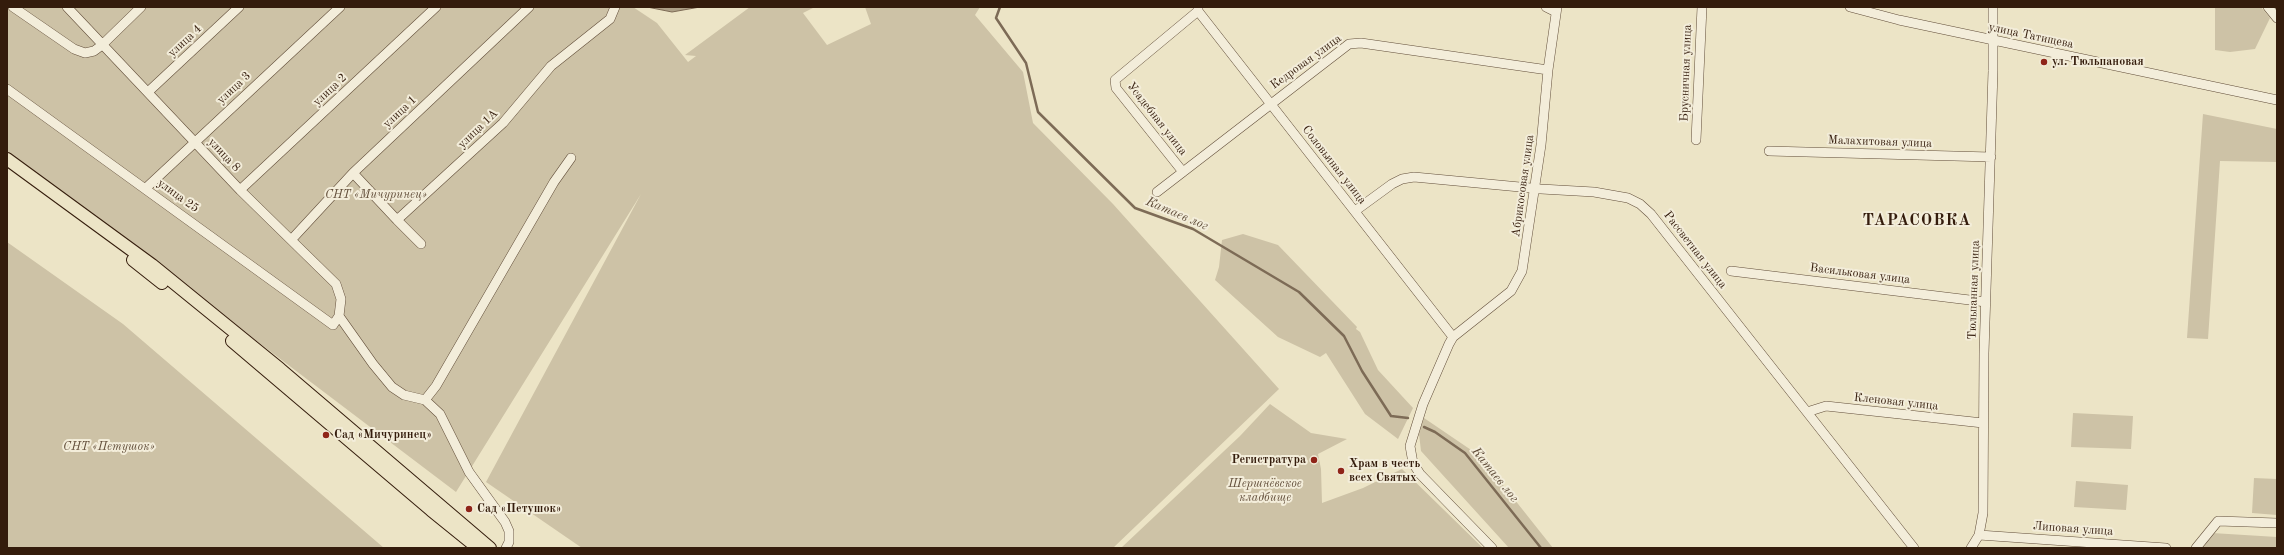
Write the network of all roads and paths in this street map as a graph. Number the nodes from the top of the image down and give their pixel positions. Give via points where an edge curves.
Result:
1 (13, 7) edge
2 (67, 7) edge
3 (141, 7) edge
4 (239, 7) edge
5 (340, 7) edge
6 (436, 7) edge
7 (529, 7) edge
8 (615, 7) edge
9 (1546, 7) edge
10 (1702, 7) edge
11 (1850, 7) edge
12 (1993, 7) edge
13 (2268, 7) edge
14 (1198, 9) edge
15 (1556, 9) edge
16 (2277, 18) edge
17 (1993, 40) junction
18 (102, 45) junction
19 (1548, 70) junction
20 (7, 89) edge
21 (148, 92) junction
22 (2277, 100) edge
23 (1270, 103) junction
24 (1696, 140) dead end
25 (194, 141) junction
26 (1769, 151) dead end
27 (1991, 157) junction
28 (571, 158) dead end
29 (7, 159) edge
30 (7, 169) edge
31 (1183, 172) junction
32 (353, 173) junction
33 (146, 188) junction
34 (1535, 189) junction
35 (240, 190) junction
36 (1157, 192) dead end
37 (1355, 211) junction
38 (397, 220) junction
39 (292, 239) junction
40 (421, 244) dead end
41 (1731, 271) dead end
42 (1986, 302) junction
43 (339, 316) junction
44 (1453, 337) junction
45 (424, 400) junction
46 (1807, 412) junction
47 (1984, 423) junction
48 (2277, 523) edge
49 (1979, 535) junction
50 (478, 548) edge
51 (490, 548) edge
52 (506, 548) edge
53 (1492, 548) edge
54 (1914, 548) edge
55 (1971, 548) edge
56 (2166, 548) edge
57 (2196, 548) edge

1 - 18 street via 74,49 84,53 94,51
2 - 18 street, улица 8
3 - 18 street
4 - 21 street, улица 4
5 - 25 street, улица 3
6 - 35 street, улица 2
7 - 32 street, улица 1
8 - 38 street, улица 1А via 610,19 551,66 503,123
9 - 15 street
10 - 24 street, Брусничная улица
11 - 17 street, улица Татищева via 1892,19
12 - 17 street, Тюльпанная улица
13 - 16 street
14 - 23 street, Соловьиная улица
14 - 31 street, Усадебная улица via 1115,80 1116,88
15 - 19 street, Абрикосовая улица
17 - 22 street, улица Татищева
17 - 27 street, Тюльпанная улица
18 - 21 street, улица 8
19 - 23 street, Кедровая улица via 1356,43 1343,47
19 - 34 street, Абрикосовая улица
20 - 33 street, улица 25
21 - 25 street, улица 8
23 - 31 street, Кедровая улица
23 - 37 street, Соловьиная улица
25 - 33 street, улица 3
25 - 35 street, улица 8
26 - 27 street, Малахитовая улица
27 - 42 street, Тюльпанная улица
28 - 45 street via 554,182 436,386
29 - 51 main road via 152,265 285,373
30 - 50 main road via 195,309
31 - 36 street, Кедровая улица
32 - 38 street
32 - 39 street, улица 1
33 - 43 street, улица 25 via 333,325
34 - 37 street, Рассветная улица via 1408,177 1376,194
34 - 44 street, Абрикосовая улица via 1518,282 1512,291
34 - 46 street, Рассветная улица via 1610,194 1640,204 1651,214
35 - 39 street, улица 8
37 - 44 street, Соловьиная улица
38 - 40 street
39 - 43 street, улица 8 via 336,284 341,299
41 - 42 street, Васильковая улица
42 - 47 street, Тюльпанная улица
43 - 45 street via 392,387 404,395
44 - 53 street via 1417,418 1410,446 1411,456 1420,474
45 - 52 street via 444,420 469,472 505,522 509,531
46 - 47 street, Кленовая улица via 1826,406
46 - 54 street, Рассветная улица
47 - 49 street, Тюльпанная улица via 1983,513
48 - 57 street via 2218,521
49 - 55 street, Тюльпанная улица
49 - 56 street, Липовая улица

